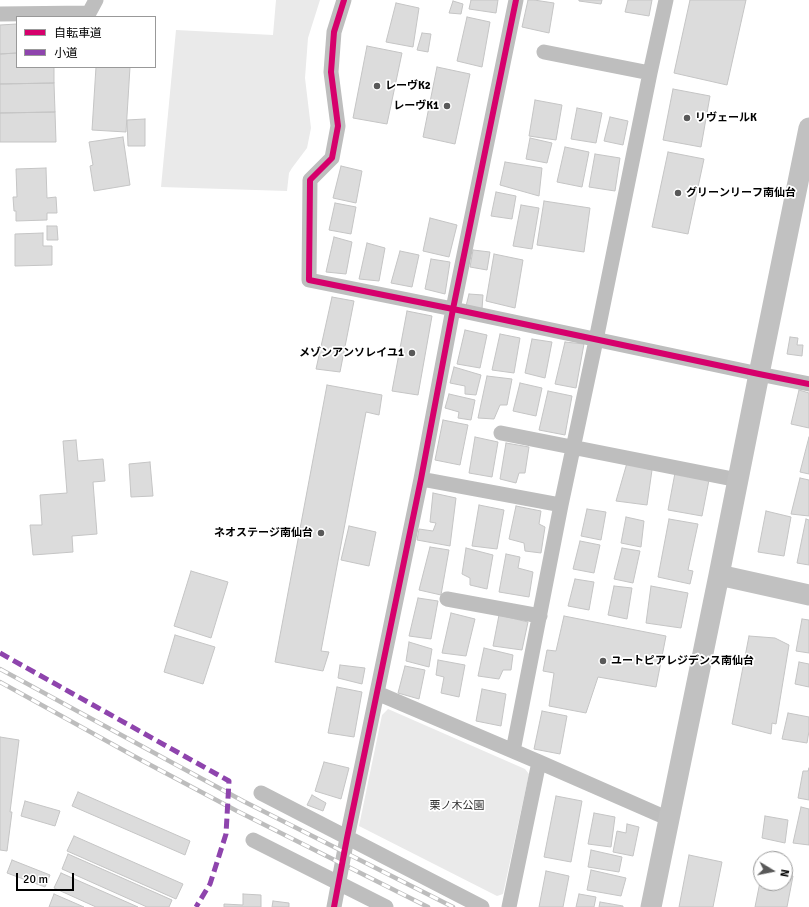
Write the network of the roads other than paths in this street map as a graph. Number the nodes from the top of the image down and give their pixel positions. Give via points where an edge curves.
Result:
1 (96, 0) edge
2 (344, 0) edge
3 (516, 0) edge
4 (666, 0) edge
5 (0, 14) edge
6 (544, 52) dead end
7 (650, 73) junction
8 (809, 128) edge
9 (453, 309) junction
10 (596, 340) junction
11 (759, 374) junction
12 (809, 384) edge
13 (501, 433) dead end
14 (573, 448) junction
15 (421, 479) junction
16 (738, 480) junction
17 (561, 505) junction
18 (719, 575) junction
19 (809, 595) edge
20 (447, 598) dead end
21 (540, 616) junction
22 (377, 693) junction
23 (513, 751) junction
24 (539, 762) junction
25 (261, 793) dead end
26 (669, 819) junction
27 (347, 838) junction
28 (253, 840) dead end
29 (338, 883) junction
30 (334, 907) edge
31 (386, 907) edge
32 (482, 907) edge
33 (509, 907) edge
34 (651, 907) edge

1 - 5 street via 89,13
2 - 9 street via 334,32 331,72 338,126 332,158 310,180 309,280
3 - 9 street
4 - 7 street
6 - 7 street
7 - 10 street
8 - 11 street
9 - 10 street
9 - 15 street
10 - 11 street
10 - 14 street
11 - 12 street
11 - 16 street
13 - 14 street
14 - 16 street
14 - 17 street
15 - 17 street
15 - 22 street
16 - 18 street
17 - 21 street
18 - 19 street
18 - 26 street
20 - 21 street
21 - 23 street
22 - 23 street
22 - 27 street
23 - 24 street
24 - 26 street
24 - 33 street
25 - 27 street
26 - 34 street
27 - 29 street
27 - 32 street
28 - 29 street
29 - 30 street
29 - 31 street

